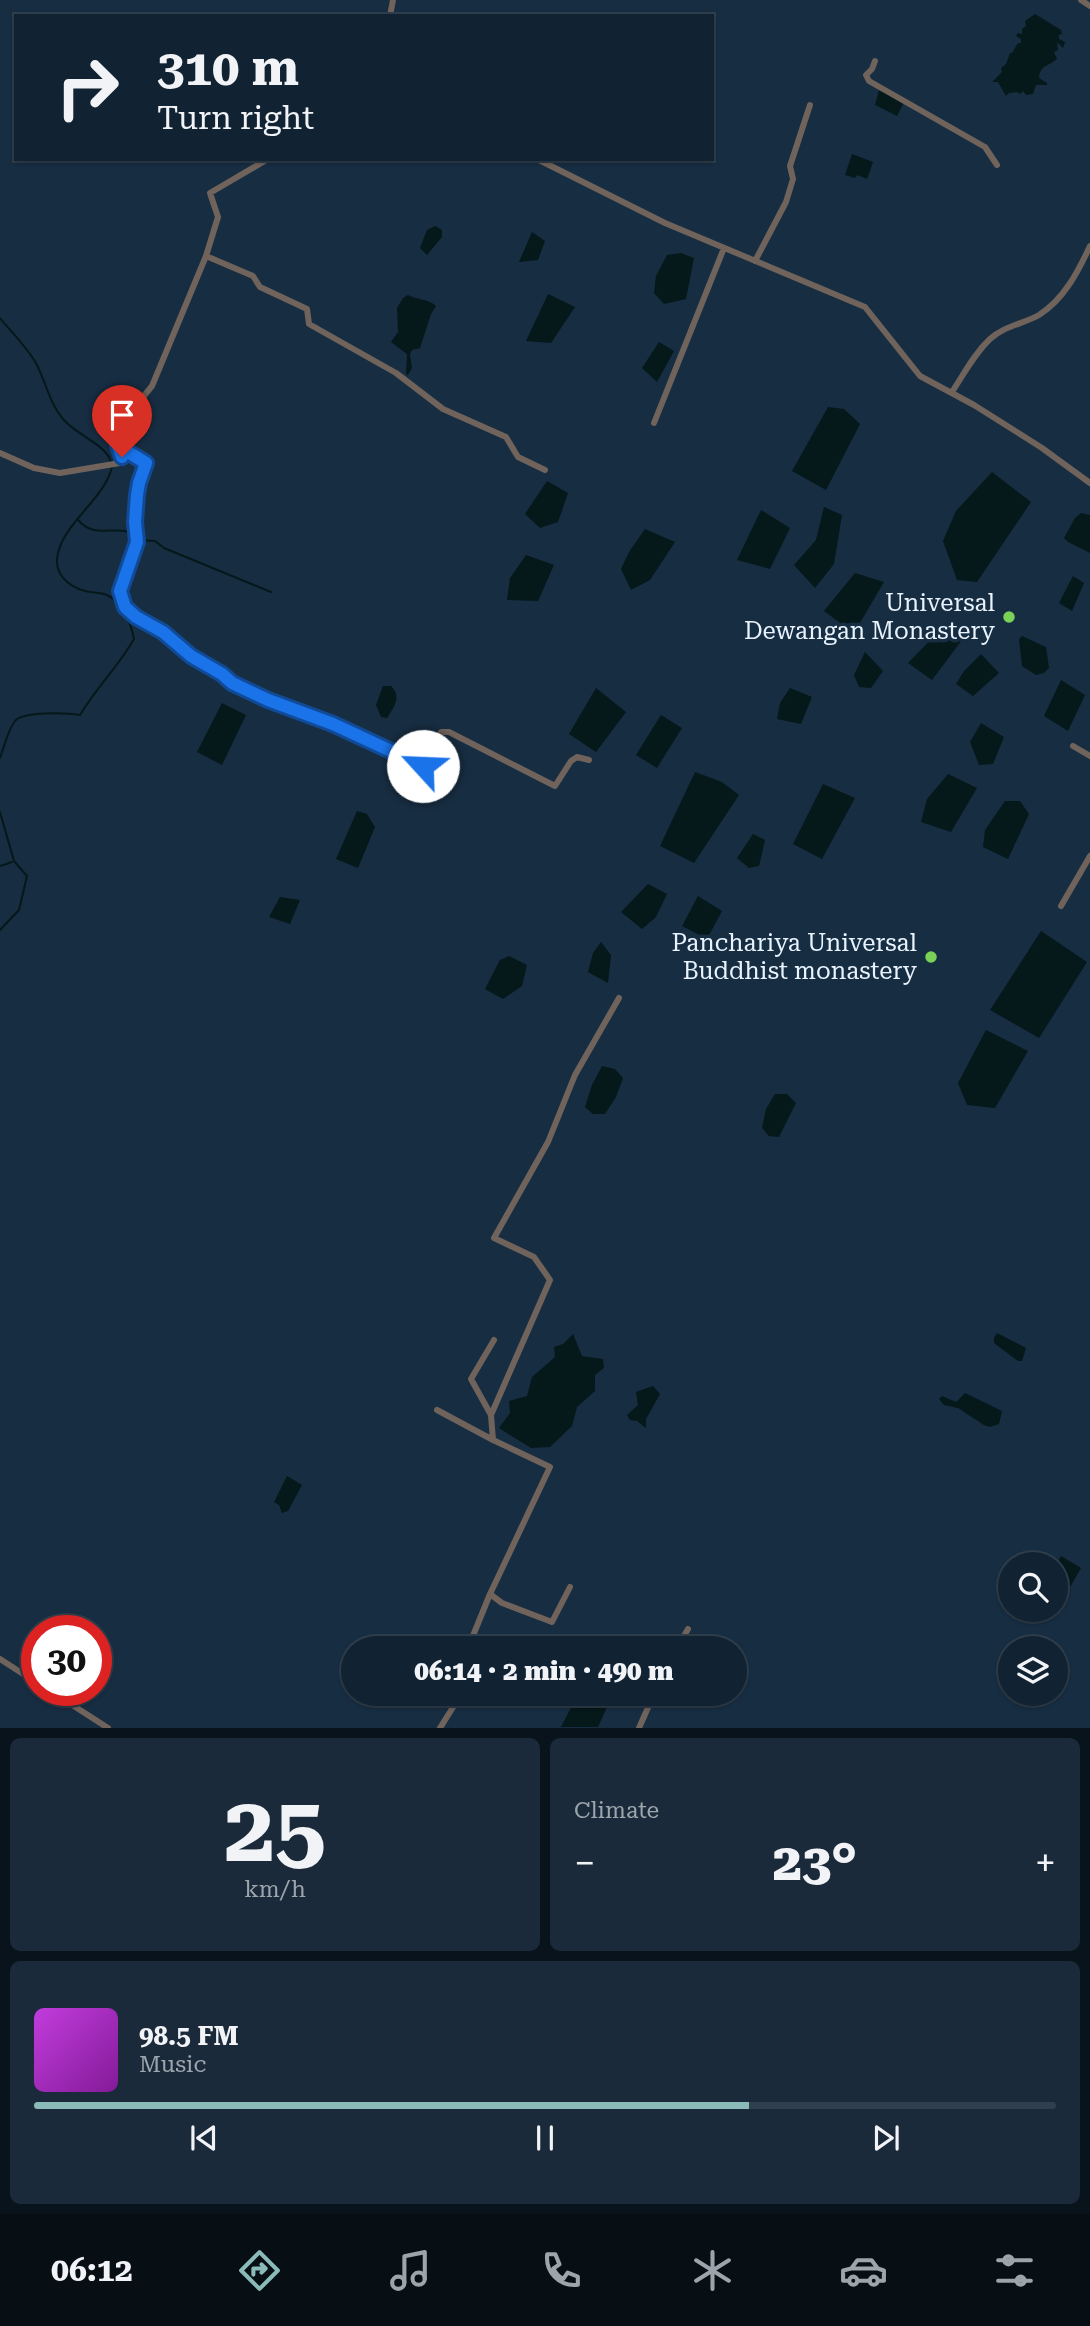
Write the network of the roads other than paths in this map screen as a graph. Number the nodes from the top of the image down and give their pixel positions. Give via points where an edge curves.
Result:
1 (1081, 0) edge
2 (1090, 6) edge
3 (875, 61) dead end
4 (810, 105) dead end
5 (265, 161) edge
6 (541, 161) edge
7 (997, 165) dead end
8 (1090, 246) edge
9 (724, 248) junction
10 (206, 256) junction
11 (755, 261) junction
12 (952, 392) junction
13 (654, 423) dead end
14 (118, 446) junction
15 (0, 453) edge
16 (545, 470) dead end
17 (1090, 483) edge
18 (1073, 746) dead end
19 (1090, 756) edge
20 (589, 760) dead end
21 (1090, 856) edge
22 (1061, 906) dead end
23 (619, 998) dead end
24 (494, 1340) dead end
25 (437, 1410) dead end
26 (491, 1415) junction
27 (493, 1440) junction
28 (570, 1587) dead end
29 (490, 1594) junction
30 (688, 1629) dead end
31 (473, 1636) edge
32 (684, 1636) edge
33 (0, 1659) edge
34 (21, 1673) edge
35 (75, 1706) edge
36 (454, 1706) edge
37 (649, 1706) edge
38 (108, 1727) edge
39 (440, 1727) edge
40 (639, 1727) edge

1 - 2 street
3 - 7 street via 866,75 869,80 985,147
4 - 11 street via 790,166 793,179 786,202
5 - 10 street via 210,193 218,217
6 - 9 street
8 - 12 street via 1058,300 1037,316 991,338
9 - 11 street
9 - 13 street
10 - 14 street via 152,386
10 - 16 street via 253,276 260,287 307,310 309,324 396,373 443,409 506,437 518,457
11 - 12 street via 865,307 920,376
12 - 17 street
14 - 15 street via 120,463 60,474
14 - 20 street via 146,463 137,495 137,542 120,591 125,607 191,656 248,691 423,766 441,732 555,786 571,761 578,757
18 - 19 street
21 - 22 street
23 - 26 street via 575,1075 548,1142 494,1238 534,1257 550,1280
24 - 26 street via 471,1378
25 - 27 street
26 - 27 street
27 - 29 street via 550,1467
28 - 29 street via 552,1622
29 - 31 street
30 - 32 street
33 - 34 street
35 - 38 street
36 - 39 street
37 - 40 street

